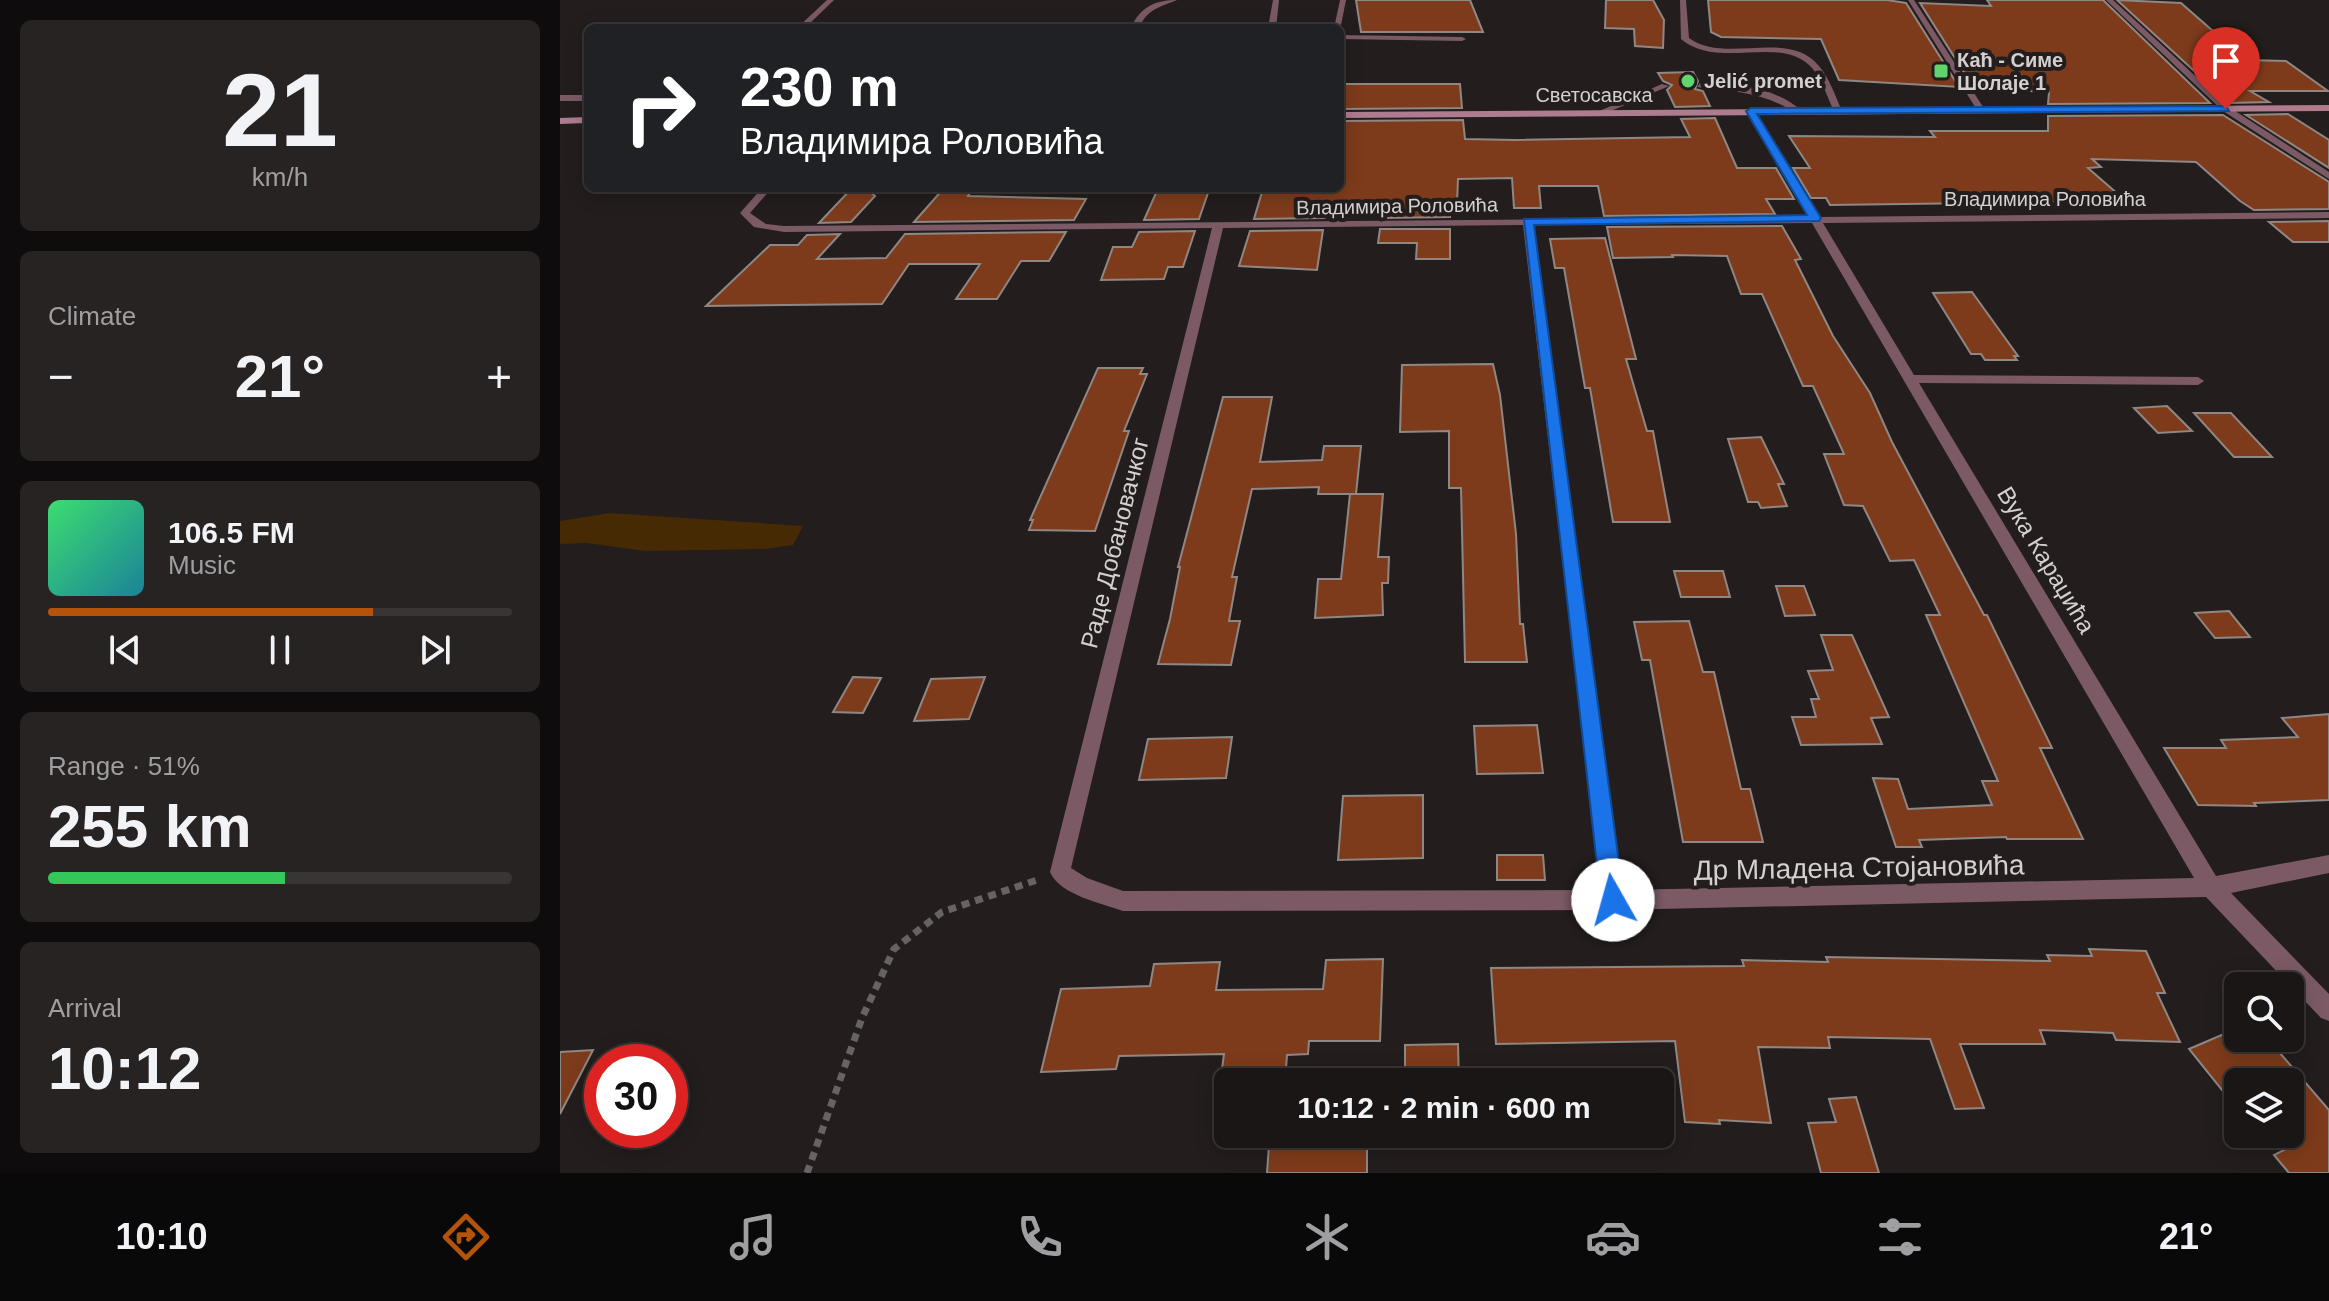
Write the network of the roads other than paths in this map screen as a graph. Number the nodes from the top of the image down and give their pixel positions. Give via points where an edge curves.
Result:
1 (831, 0) edge
2 (1174, 0) edge
3 (1276, 0) edge
4 (1343, 0) edge
5 (1683, 0) edge
6 (1911, 0) edge
7 (2109, 0) edge
8 (805, 24) edge
9 (1136, 24) edge
10 (1273, 24) edge
11 (1339, 24) edge
12 (1344, 37) edge
13 (1462, 39) dead end
14 (1700, 85) dead end
15 (1665, 86) dead end
16 (560, 98) edge
17 (584, 98) edge
18 (2329, 108) edge
19 (2226, 109) junction
20 (1981, 110) junction
21 (1751, 111) junction
22 (1798, 111) junction
23 (1838, 111) junction
24 (1601, 112) junction
25 (1344, 115) edge
26 (584, 120) edge
27 (560, 121) edge
28 (2329, 176) edge
29 (763, 192) edge
30 (2329, 215) edge
31 (1815, 218) junction
32 (1528, 222) junction
33 (1218, 226) junction
34 (1910, 379) junction
35 (2198, 381) dead end
36 (2329, 864) edge
37 (1060, 872) joint
38 (2211, 887) junction
39 (1613, 900) junction
40 (2329, 1010) edge

1 - 8 street
2 - 9 street via 1156,2
3 - 10 street
4 - 11 street
5 - 23 street via 1689,43 1803,56 1815,66
6 - 20 street
7 - 19 street
12 - 13 street
14 - 22 street via 1729,85 1785,101
15 - 24 street
16 - 17 street
18 - 19 main road, Светосавска
19 - 20 main road, Светосавска
19 - 28 street
20 - 23 main road, Светосавска
21 - 22 main road, Светосавска
21 - 24 main road, Светосавска
21 - 31 street, Вука Караџића
22 - 23 main road, Светосавска
24 - 25 main road, Светосавска
26 - 27 main road
29 - 33 street, Владимира Роловића via 745,213 762,227
30 - 31 street, Владимира Роловића
31 - 32 street, Владимира Роловића
31 - 34 street, Вука Караџића
32 - 33 street, Владимира Роловића
32 - 39 street
33 - 37 street, Раде Добановачког
34 - 35 street
34 - 38 street, Вука Караџића
36 - 38 street, Др Младена Стојановића
37 - 39 street, Др Младена Стојановића via 1123,901
38 - 39 street, Др Младена Стојановића
38 - 40 street, Вука Караџића

